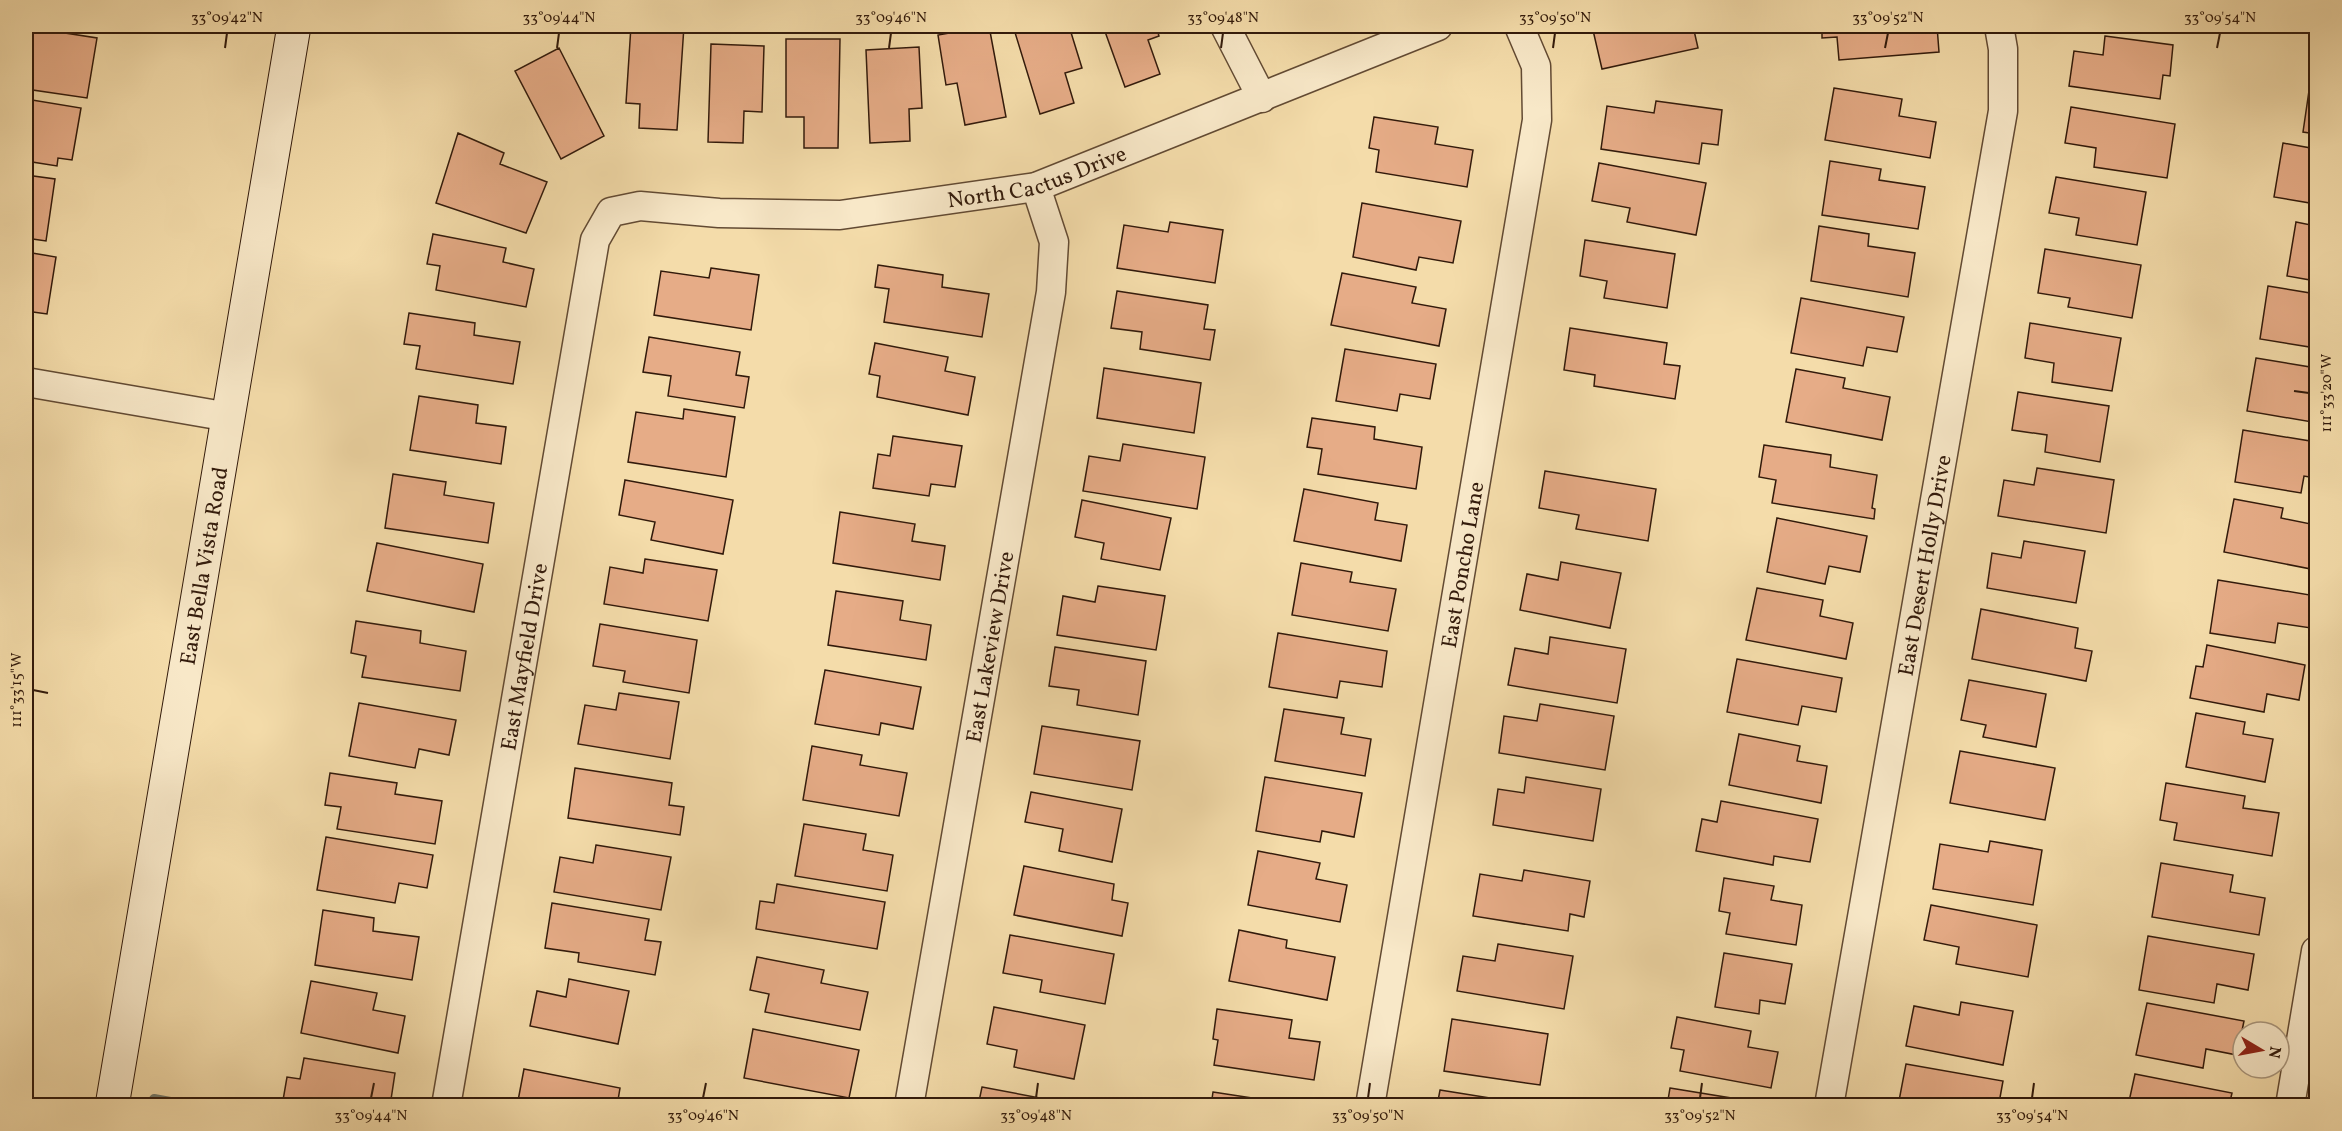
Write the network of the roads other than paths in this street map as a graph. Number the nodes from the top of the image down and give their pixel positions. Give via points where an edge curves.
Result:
1 (294, 26) edge
2 (1225, 26) edge
3 (1438, 26) edge
4 (1519, 26) edge
5 (1999, 26) edge
6 (1262, 98) junction
7 (1036, 187) junction
8 (611, 212) joint
9 (26, 382) edge
10 (230, 417) junction
11 (2316, 951) edge
12 (112, 1106) edge
13 (446, 1106) edge
14 (909, 1106) edge
15 (1370, 1106) edge
16 (1830, 1106) edge
17 (2290, 1106) edge

1 - 10 street, East Bella Vista Road
2 - 6 street
3 - 6 street, North Cactus Drive
4 - 15 street, East Poncho Lane via 1536,66 1537,120
5 - 16 street, East Desert Holly Drive via 2003,111
6 - 7 street, North Cactus Drive
7 - 8 street, North Cactus Drive via 840,215 719,213 640,206
7 - 14 street, East Lakeview Drive via 1054,242 1051,292
8 - 13 street, East Mayfield Drive via 595,240
9 - 10 street
10 - 12 street, East Bella Vista Road
11 - 17 street

